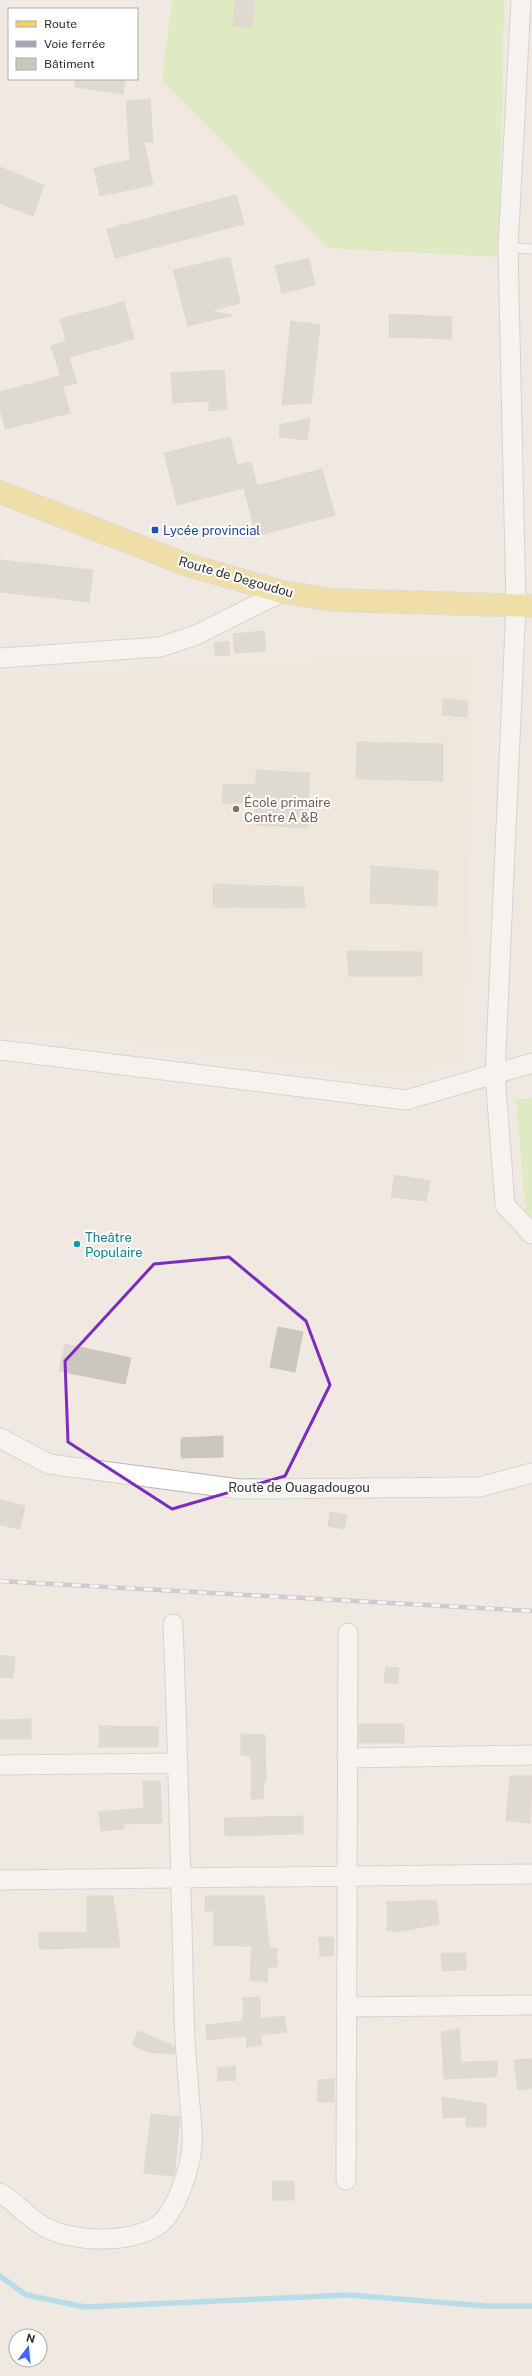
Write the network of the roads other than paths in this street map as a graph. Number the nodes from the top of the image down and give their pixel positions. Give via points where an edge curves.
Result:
1 (521, 0) edge
2 (508, 248) junction
3 (532, 249) edge
4 (0, 492) edge
5 (282, 592) junction
6 (524, 606) edge
7 (0, 658) edge
8 (0, 1050) edge
9 (532, 1063) edge
10 (495, 1074) junction
11 (532, 1234) edge
12 (0, 1438) edge
13 (532, 1473) edge
14 (172, 1624) dead end
15 (348, 1633) dead end
16 (532, 1755) edge
17 (347, 1758) junction
18 (178, 1763) junction
19 (0, 1765) edge
20 (532, 1874) edge
21 (347, 1876) junction
22 (182, 1878) junction
23 (0, 1880) edge
24 (532, 2005) edge
25 (346, 2007) junction
26 (346, 2180) dead end
27 (0, 2192) edge

1 - 2 street
2 - 3 lane
2 - 6 street
4 - 5 main road, Route de Degoudou via 186,564
5 - 6 main road, Route de Degoudou via 333,600
5 - 7 street via 196,635 160,647
6 - 10 street
8 - 10 street via 406,1100
9 - 10 street
10 - 11 street via 505,1205
12 - 13 street, Route de Ouagadougou via 48,1464 239,1489 480,1487
14 - 18 street
15 - 17 street
16 - 17 street
17 - 21 street
18 - 19 street
18 - 22 street
20 - 21 street
21 - 22 street
21 - 25 street
22 - 23 street
22 - 27 street via 184,2014 192,2143 188,2172 178,2199 159,2226 135,2236 92,2239 59,2234 37,2223
24 - 25 street
25 - 26 street

